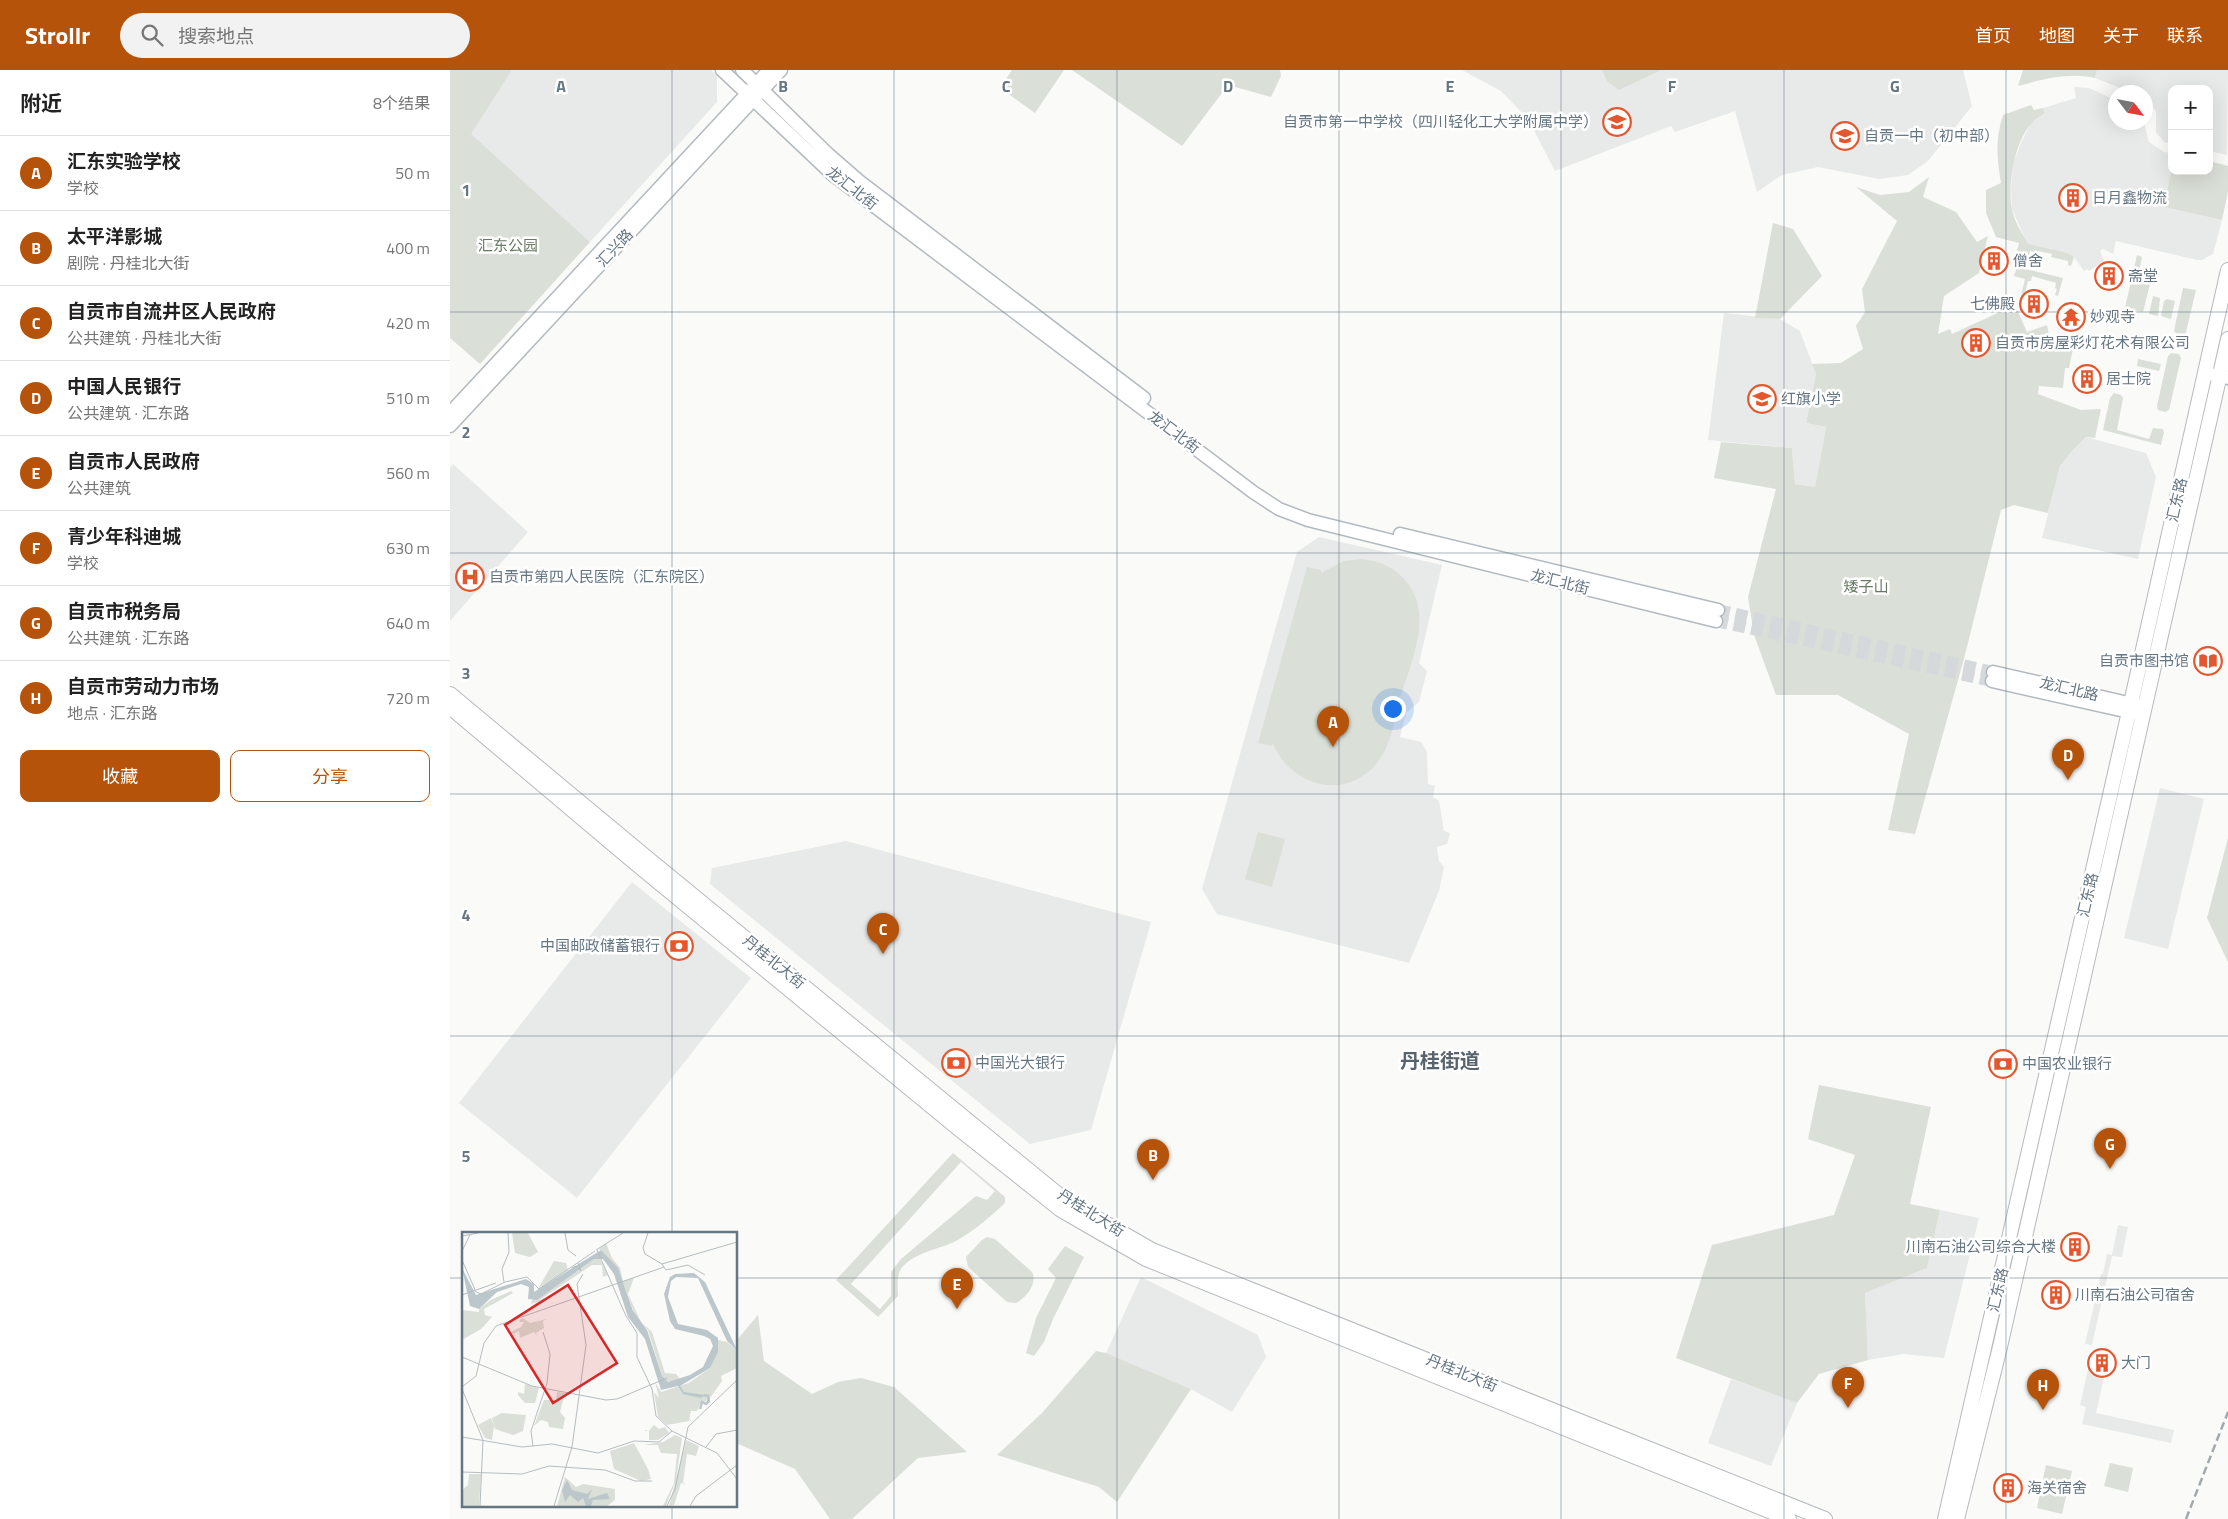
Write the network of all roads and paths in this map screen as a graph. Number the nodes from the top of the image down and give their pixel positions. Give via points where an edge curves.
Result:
1 (722, 70) edge
2 (742, 70) edge
3 (769, 70) edge
4 (781, 70) edge
5 (759, 87) junction
6 (750, 97) junction
7 (2228, 270) edge
8 (2228, 339) edge
9 (2209, 358) junction
10 (2226, 361) edge
11 (2205, 374) junction
12 (2224, 377) edge
13 (450, 413) edge
14 (450, 426) edge
15 (1992, 677) tunnel mouth
16 (450, 694) edge
17 (450, 707) edge
18 (2130, 708) junction
19 (2145, 711) junction
20 (1789, 1519) edge
21 (1825, 1519) edge
22 (1944, 1519) edge
23 (1958, 1519) edge

1 - 6 main road, 龙汇北街
2 - 5 main road, 龙汇北街
3 - 5 main road
4 - 5 main road
5 - 6 main road
5 - 6 main road, 龙汇北街 via 860,181 1283,502 1311,513 1717,615 1308,520 1280,509 1253,492 833,175
6 - 13 main road
6 - 14 main road, 汇兴路
7 - 9 main road, 汇东路
8 - 10 main road, 汇东路
9 - 10 main road
9 - 11 main road, 汇东路
10 - 12 main road, 汇东路
11 - 12 main road
11 - 18 main road, 汇东路
12 - 19 main road, 汇东路
15 - 18 main road, 龙汇北路
16 - 21 main road, 丹桂北大街 via 1065,1200 1152,1250
17 - 20 main road, 丹桂北大街 via 635,863 1061,1210 1146,1259
18 - 19 main road, 龙汇北路
18 - 22 main road, 汇东路
19 - 23 main road, 汇东路

